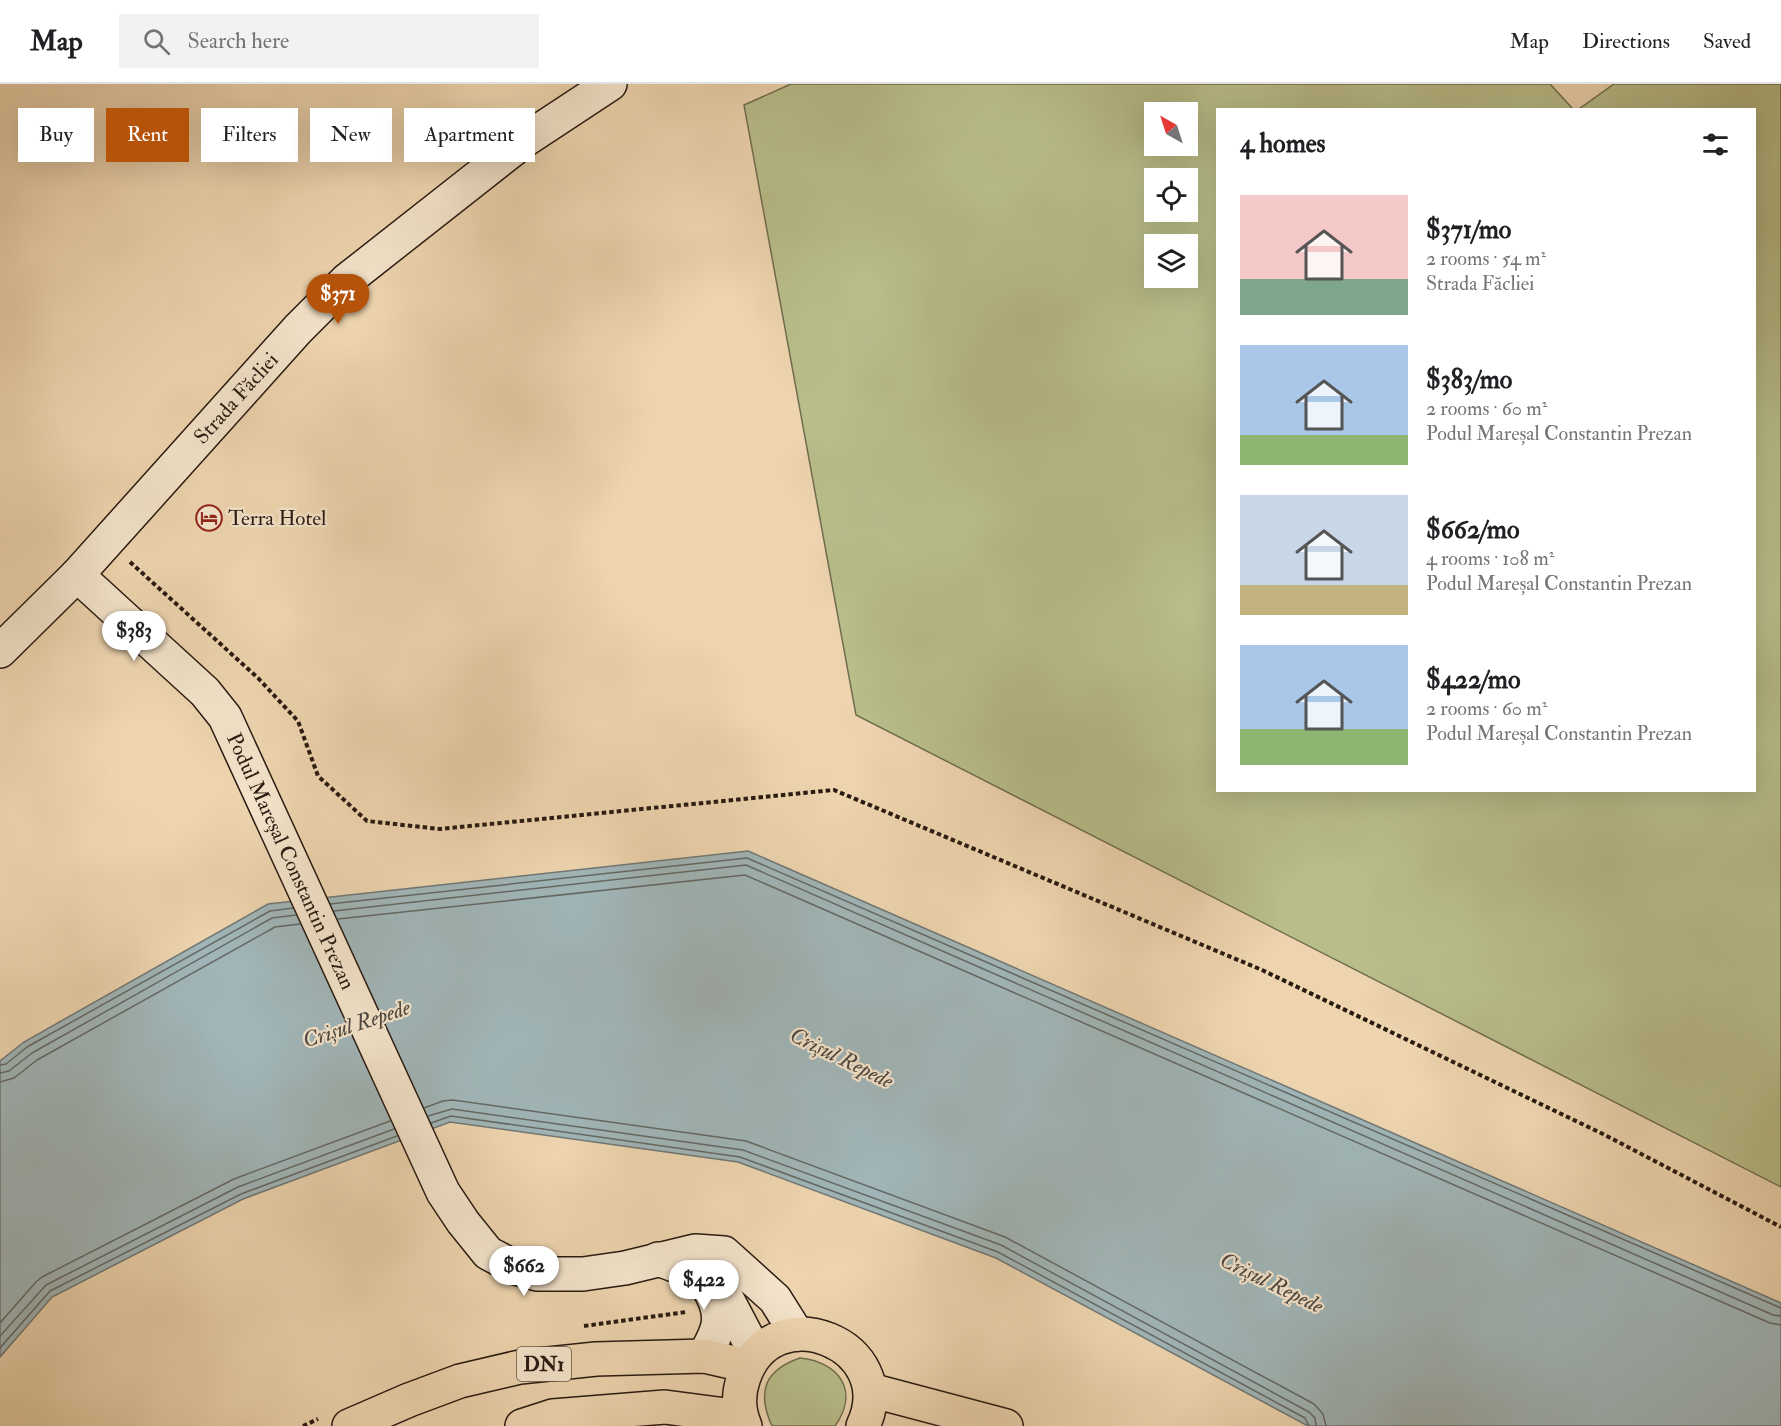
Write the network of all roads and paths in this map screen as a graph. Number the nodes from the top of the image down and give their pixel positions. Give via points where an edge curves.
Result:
1 (610, 84) edge
2 (108, 541) junction
3 (77, 575) junction
4 (0, 651) edge
5 (1781, 1227) edge
6 (658, 1259) junction
7 (701, 1275) junction
8 (797, 1334) junction
9 (704, 1356) junction
10 (752, 1360) junction
11 (870, 1390) junction
12 (743, 1422) edge
13 (349, 1426) edge
14 (522, 1426) edge
15 (863, 1426) edge
16 (1006, 1426) edge

1 - 2 main road, Strada Făcliei via 525,140 347,280 298,329
2 - 3 main road, Strada Făcliei
2 - 5 path via 274,695 298,721 318,776 367,821 440,829 834,790 1262,970 1603,1134
3 - 4 main road, Strada Făcliei
3 - 6 main road, Podul Mareșal Constantin Prezan via 205,692 225,717 443,1192 488,1253 537,1274 583,1274
6 - 7 main road
6 - 8 main road, Podul Mareșal Constantin Prezan via 695,1251 724,1252 775,1299
7 - 9 main road via 719,1318 718,1333
7 - 10 main road via 726,1297
8 - 10 main road via 775,1341
8 - 11 main road via 817,1334 852,1354 864,1371
9 - 10 main road, DN1
9 - 13 main road, DN1 via 596,1359 520,1367 460,1381
10 - 12 main road via 739,1391
11 - 15 main road
11 - 16 main road
12 - 14 main road via 665,1407 553,1416

